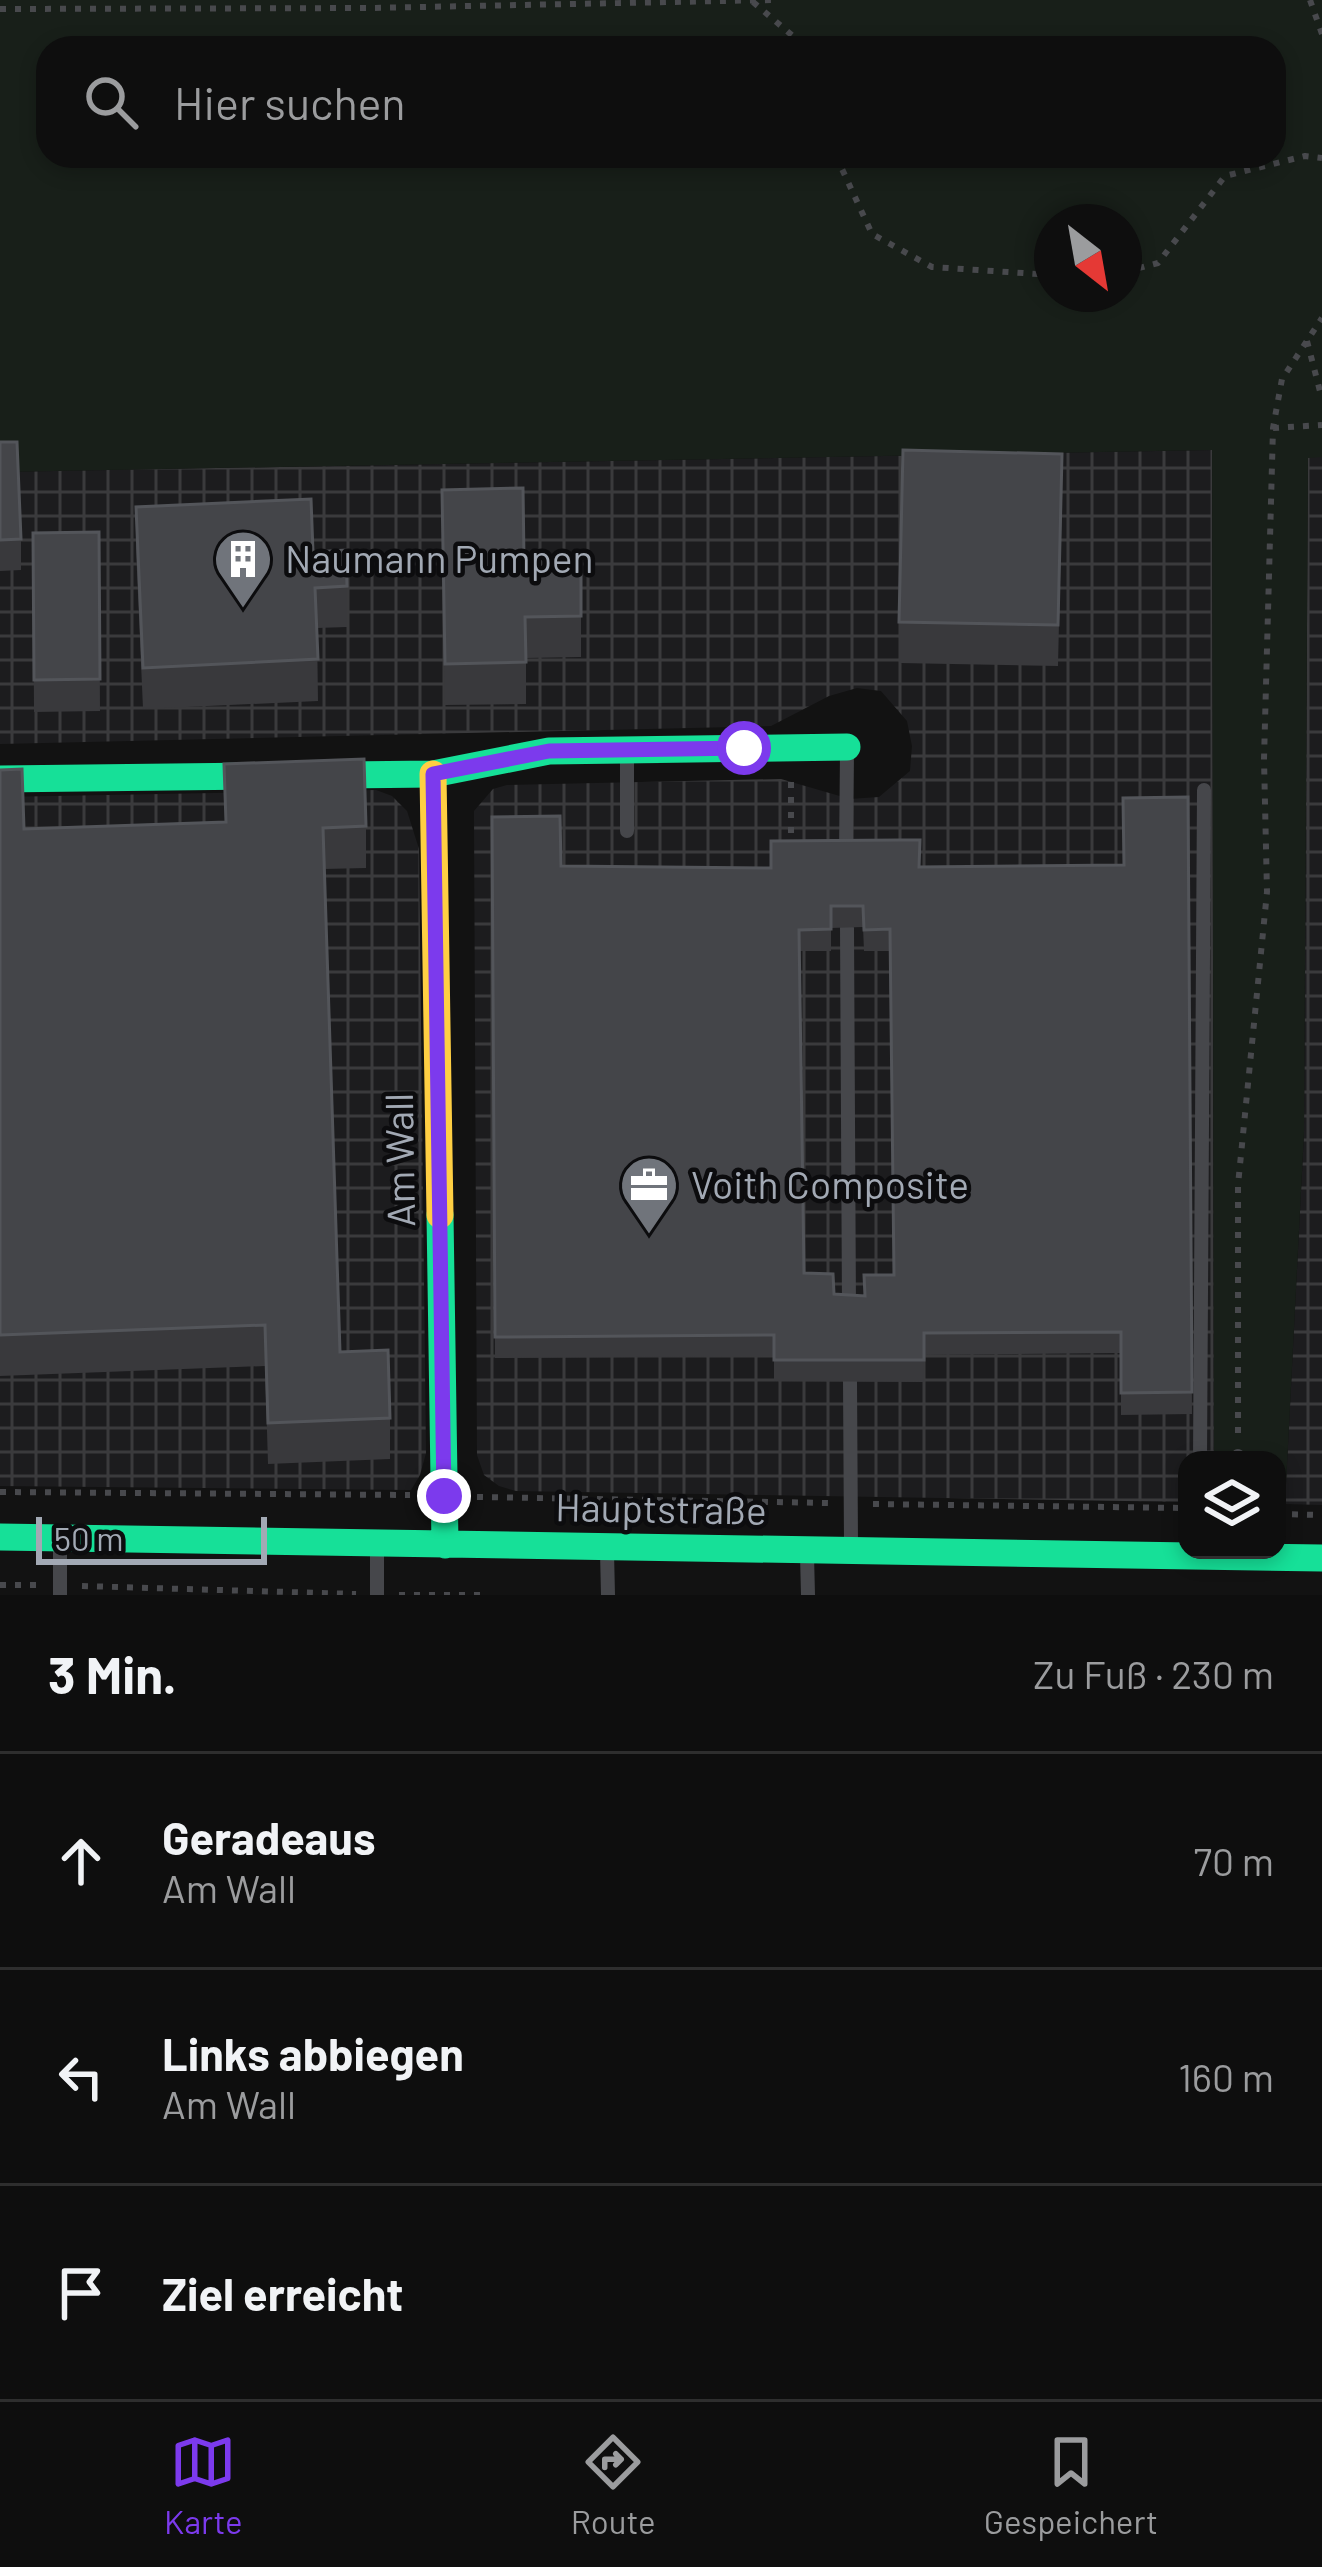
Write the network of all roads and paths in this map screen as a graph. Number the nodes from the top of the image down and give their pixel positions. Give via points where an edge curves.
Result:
1 (772, 0) edge
2 (1310, 0) edge
3 (752, 1) edge
4 (0, 9) edge
5 (1322, 34) edge
6 (793, 36) edge
7 (1322, 158) edge
8 (1286, 161) edge
9 (842, 168) edge
10 (1257, 168) edge
11 (1142, 267) edge
12 (1034, 274) edge
13 (1322, 318) edge
14 (1307, 341) junction
15 (1322, 399) edge
16 (1322, 425) edge
17 (1273, 428) junction
18 (847, 747) joint
19 (627, 749) junction
20 (790, 772) dead end
21 (433, 774) junction
22 (0, 779) edge
23 (1204, 790) dead end
24 (627, 831) dead end
25 (847, 862) edge
26 (791, 863) edge
27 (847, 928) dead end
28 (850, 1317) edge
29 (850, 1381) dead end
30 (1200, 1451) edge
31 (1238, 1451) edge
32 (0, 1492) edge
33 (444, 1496) junction
34 (851, 1504) junction
35 (1178, 1508) edge
36 (1286, 1514) edge
37 (1322, 1515) edge
38 (0, 1538) edge
39 (59, 1538) junction
40 (377, 1544) junction
41 (445, 1545) junction
42 (607, 1549) junction
43 (807, 1550) junction
44 (851, 1550) junction
45 (1178, 1552) edge
46 (1286, 1556) edge
47 (1322, 1558) edge
48 (0, 1585) edge
49 (60, 1590) edge
50 (377, 1595) edge
51 (488, 1595) edge
52 (608, 1595) edge
53 (808, 1595) edge

1 - 3 path
2 - 5 path
3 - 4 path
3 - 6 path
7 - 8 path
9 - 12 path via 872,234 932,267
10 - 11 path via 1225,176 1158,262
13 - 14 path
14 - 15 path
14 - 17 path via 1282,379
16 - 17 path
17 - 31 path via 1268,892 1238,1185
18 - 19 street
18 - 25 lane
19 - 21 street via 549,751
19 - 24 lane
20 - 26 path
21 - 22 street
21 - 33 street, Am Wall
23 - 30 lane
27 - 28 lane
29 - 34 lane
32 - 33 path
33 - 34 path
33 - 41 street, Am Wall
34 - 35 path
34 - 44 lane
36 - 37 path
38 - 39 street, Hauptstraße
39 - 40 street, Hauptstraße
39 - 49 lane
40 - 41 street, Hauptstraße
40 - 50 lane
41 - 42 street, Hauptstraße
42 - 43 street, Hauptstraße
42 - 52 lane
43 - 44 street, Hauptstraße
43 - 53 lane
44 - 45 street, Hauptstraße
46 - 47 street, Hauptstraße
48 - 49 path
49 - 50 path
50 - 51 path

